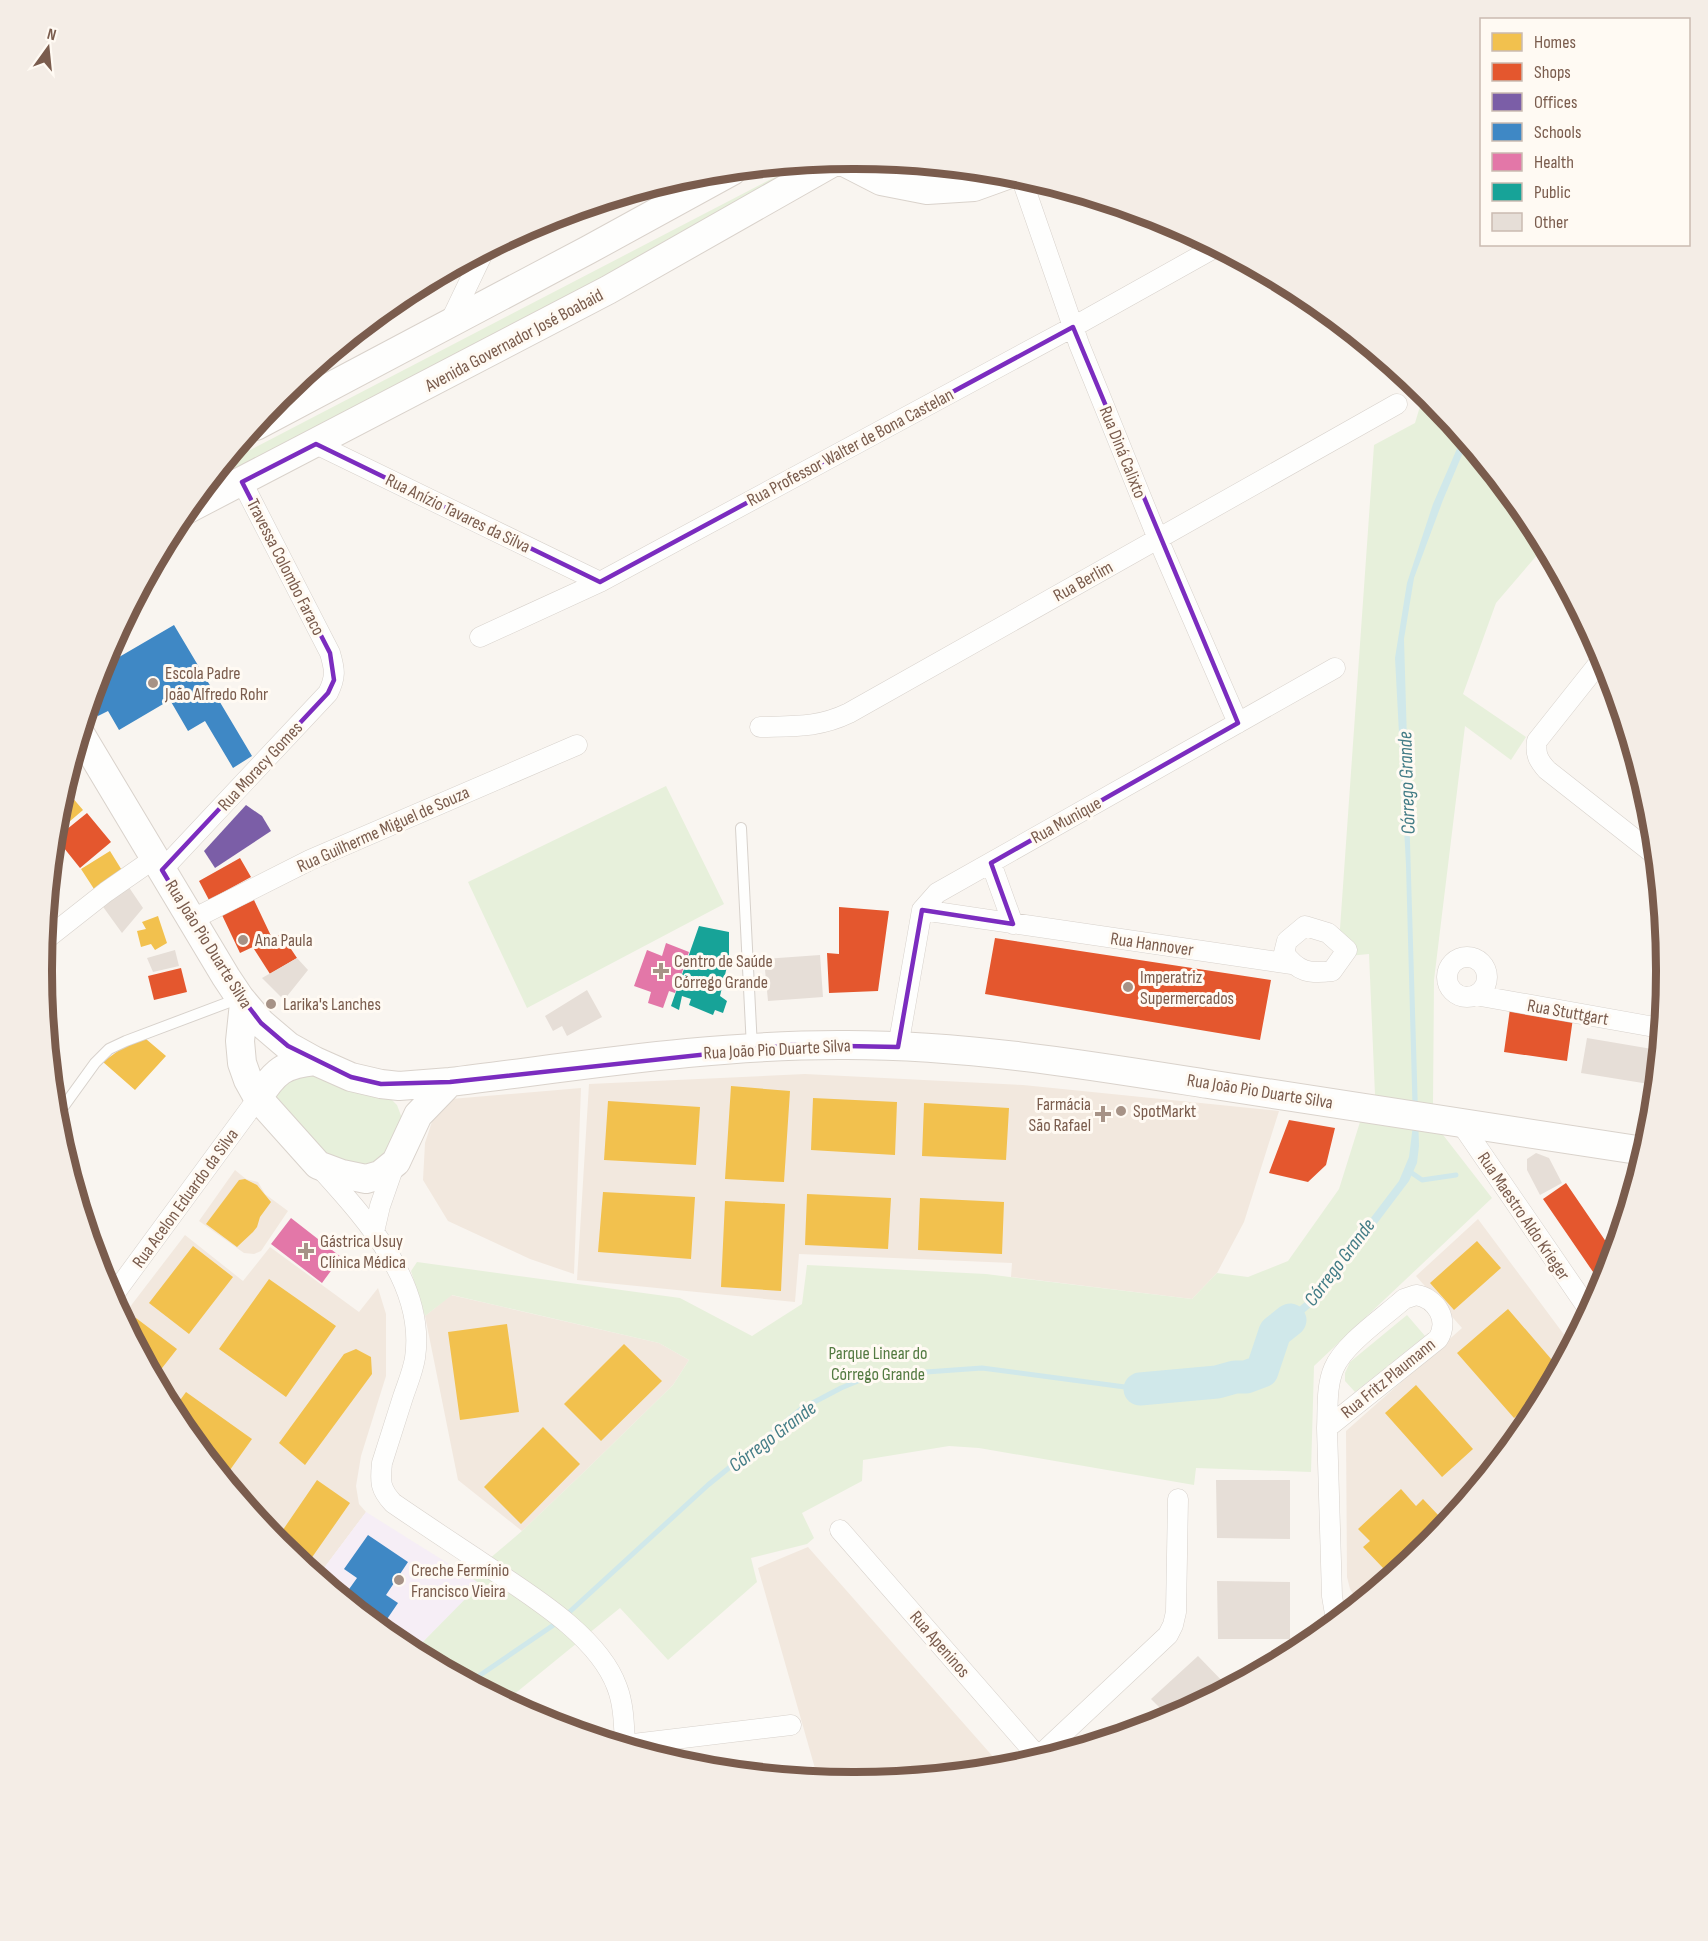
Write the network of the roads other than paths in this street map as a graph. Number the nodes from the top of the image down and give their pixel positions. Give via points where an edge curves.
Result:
1 (857, 169) edge
2 (821, 170) edge
3 (991, 181) edge
4 (712, 182) edge
5 (1025, 187) edge
6 (588, 250) junction
7 (1208, 252) edge
8 (478, 263) edge
9 (608, 290) junction
10 (450, 322) junction
11 (1073, 327) junction
12 (1397, 404) dead end
13 (278, 414) edge
14 (316, 444) junction
15 (242, 482) junction
16 (206, 500) edge
17 (1158, 539) junction
18 (600, 582) junction
19 (480, 637) dead end
20 (330, 653) joint
21 (1335, 668) dead end
22 (1595, 668) edge
23 (1238, 723) junction
24 (760, 727) dead end
25 (578, 745) dead end
26 (84, 751) edge
27 (741, 828) dead end
28 (1646, 848) edge
29 (991, 863) junction
30 (159, 864) junction
31 (922, 910) junction
32 (191, 920) junction
33 (1012, 924) junction
34 (53, 933) edge
35 (1292, 964) dead end
36 (1475, 995) dead end
37 (242, 1000) junction
38 (1654, 1027) edge
39 (898, 1047) junction
40 (752, 1048) junction
41 (315, 1061) junction
42 (450, 1082) junction
43 (386, 1085) junction
44 (258, 1098) junction
45 (64, 1106) edge
46 (1460, 1122) junction
47 (410, 1130) junction
48 (1635, 1150) edge
49 (396, 1162) junction
50 (318, 1165) junction
51 (375, 1232) junction
52 (119, 1288) edge
53 (1583, 1302) edge
54 (1327, 1428) junction
55 (1178, 1498) dead end
56 (840, 1530) dead end
57 (1332, 1596) junction
58 (1344, 1605) edge
59 (1335, 1611) edge
60 (791, 1725) dead end
61 (625, 1738) edge
62 (641, 1743) edge
63 (1050, 1748) edge
64 (1033, 1752) edge

1 - 3 main road via 881,181 927,190 974,187
2 - 9 main road, Avenida Governador José Boabaid
4 - 6 main road
5 - 11 street, Rua Diná Calixto
6 - 9 main road
6 - 10 main road
7 - 11 street, Rua Professor Walter de Bona Castelan
8 - 10 street
9 - 14 main road, Avenida Governador José Boabaid
10 - 13 main road
11 - 17 street, Rua Diná Calixto
11 - 18 street, Rua Professor Walter de Bona Castelan
12 - 17 street, Rua Berlim
14 - 15 main road, Avenida Governador José Boabaid
14 - 18 street, Rua Anízio Tavares da Silva
15 - 16 main road, Avenida Governador José Boabaid
15 - 20 street, Travessa Colombo Faraco
17 - 23 street, Rua Diná Calixto
17 - 24 street, Rua Berlim via 832,721
18 - 19 street, Rua Professor Walter de Bona Castelan
20 - 30 street, Rua Moracy Gomes via 334,680 328,693
21 - 23 street, Rua Munique
22 - 28 street via 1537,741 1535,751 1547,770
23 - 29 street, Rua Munique
25 - 32 street, Rua Guilherme Miguel de Souza via 310,860
26 - 30 main road, Rua João Pio Duarte Silva
27 - 40 lane
29 - 31 street, Rua Munique via 937,893
29 - 33 street
30 - 32 main road, Rua João Pio Duarte Silva
30 - 34 street, Rua Moracy Gomes via 106,892
31 - 33 street, Rua Hannover
31 - 39 street
32 - 37 main road, Rua João Pio Duarte Silva
33 - 35 street, Rua Hannover
36 - 38 street, Rua Stuttgart
37 - 41 main road, Rua João Pio Duarte Silva via 288,1046
37 - 44 main road via 242,1063
37 - 45 lane via 109,1049
39 - 40 main road, Rua João Pio Duarte Silva
39 - 46 main road, Rua João Pio Duarte Silva via 1077,1064
40 - 42 main road, Rua João Pio Duarte Silva
41 - 43 main road, Rua João Pio Duarte Silva via 351,1077
41 - 44 main road via 294,1064 278,1072
42 - 43 main road, Rua João Pio Duarte Silva
42 - 47 main road via 418,1115
43 - 47 main road via 408,1111
44 - 50 main road
44 - 52 street, Rua Acelon Eduardo da Silva
46 - 48 main road, Rua João Pio Duarte Silva
46 - 53 street, Rua Maestro Aldo Krieger
47 - 49 main road
49 - 50 main road via 366,1179
49 - 51 street
50 - 51 street
51 - 61 street via 407,1291 415,1322 415,1357 382,1463 383,1493 551,1610 587,1642 617,1687
54 - 54 street, Rua Fritz Plaumann via 1438,1339 1444,1322 1435,1305 1416,1295 1404,1299 1344,1351 1333,1368
54 - 57 street, Rua Fritz Plaumann
55 - 63 street via 1176,1612 1168,1635
56 - 64 street, Rua Apeninos
57 - 58 street
57 - 59 street, Rua Fritz Plaumann
60 - 62 street

